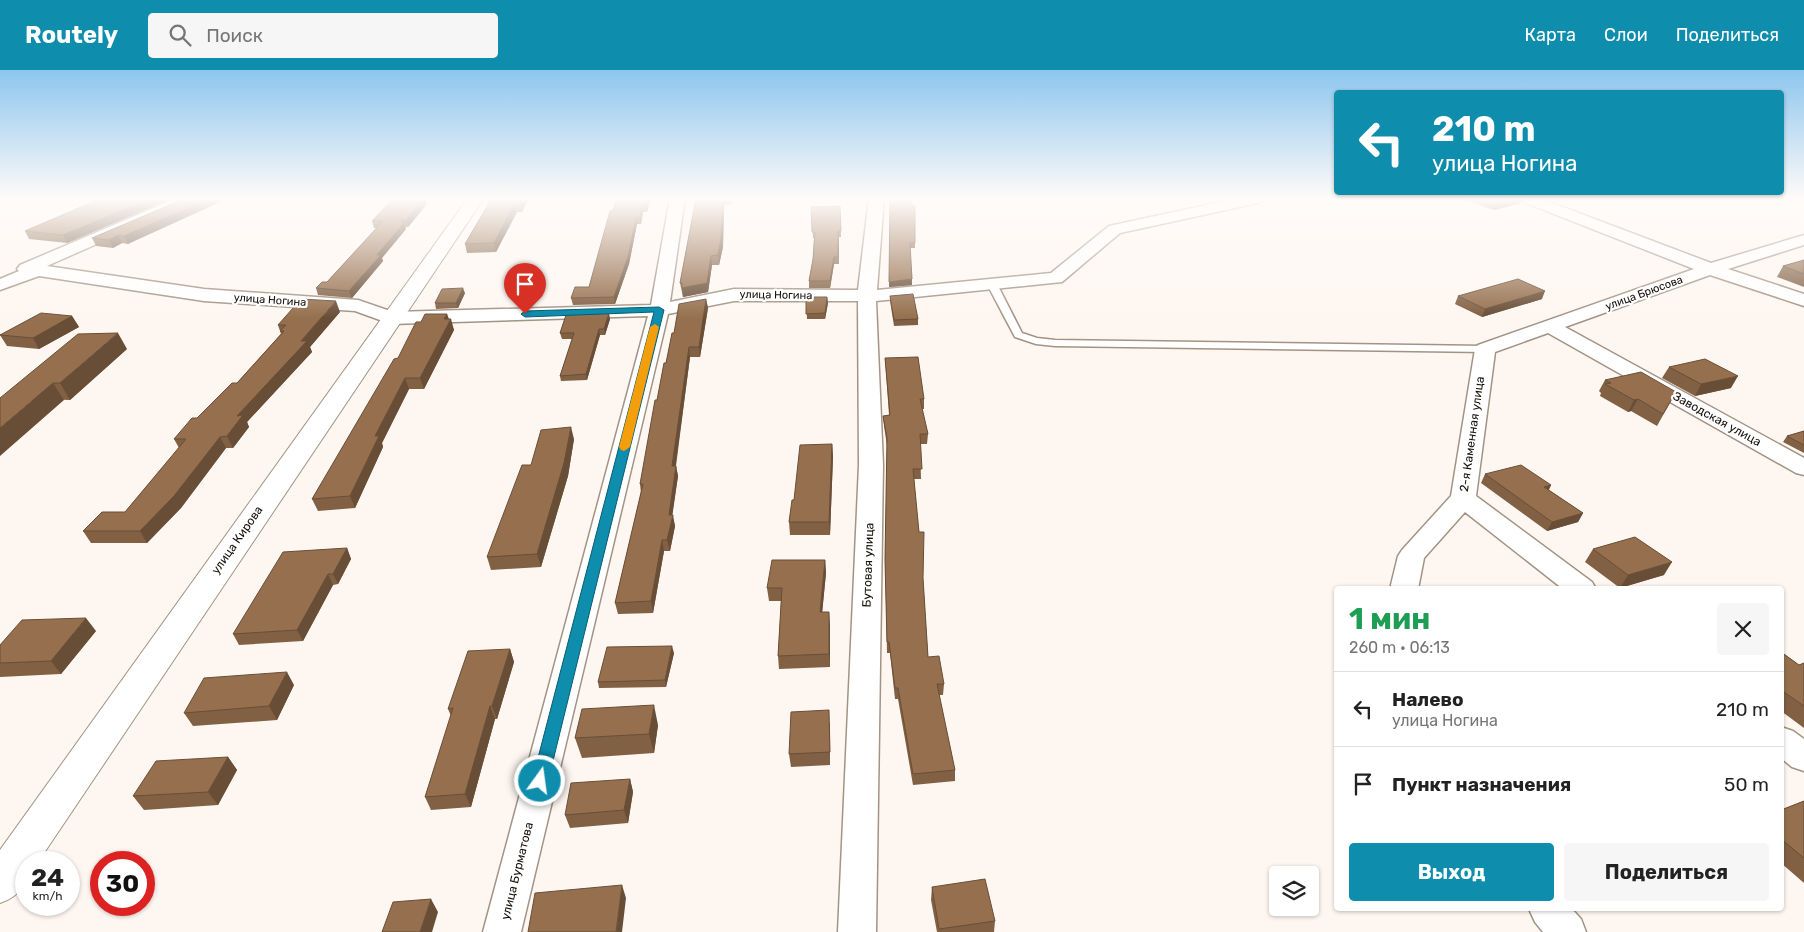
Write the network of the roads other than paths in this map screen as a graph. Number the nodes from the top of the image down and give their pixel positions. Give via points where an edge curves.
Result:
1 (101, 238) edge
2 (448, 238) edge
3 (671, 238) edge
4 (872, 238) edge
5 (1104, 238) edge
6 (1630, 238) edge
7 (1804, 240) edge
8 (9, 266) dead end
9 (1710, 269) junction
10 (32, 270) junction
11 (992, 284) junction
12 (0, 285) edge
13 (866, 296) junction
14 (1804, 300) edge
15 (659, 310) junction
16 (391, 318) junction
17 (1551, 327) junction
18 (1485, 349) junction
19 (1804, 468) edge
20 (1463, 498) junction
21 (1405, 586) edge
22 (1578, 586) edge
23 (1784, 742) edge
24 (1804, 757) edge
25 (0, 884) edge
26 (1550, 911) edge
27 (502, 932) edge
28 (857, 932) edge
29 (1567, 932) edge

1 - 10 street
2 - 16 main road, улица Кирова
3 - 15 street, улица Бурматова
4 - 13 street, Бутовая улица
5 - 11 street, улица Ногина via 1056,278
6 - 9 street
7 - 9 street, улица Брюсова
8 - 10 street, улица Ногина
9 - 14 street
9 - 17 street, улица Брюсова
10 - 12 street
10 - 16 street, улица Ногина via 204,295 358,306
11 - 13 street, улица Ногина
11 - 18 lane via 1018,335 1036,341
13 - 15 street, улица Ногина via 734,295
13 - 28 street, Бутовая улица via 871,465
15 - 16 street, улица Ногина
15 - 27 street, улица Бурматова
16 - 25 main road, улица Кирова
17 - 18 street, улица Брюсова
17 - 19 street, Заводская улица
18 - 20 street, 2-я Каменная улица
20 - 21 street, 2-я Каменная улица via 1411,556
20 - 22 street
23 - 24 street
26 - 29 street

